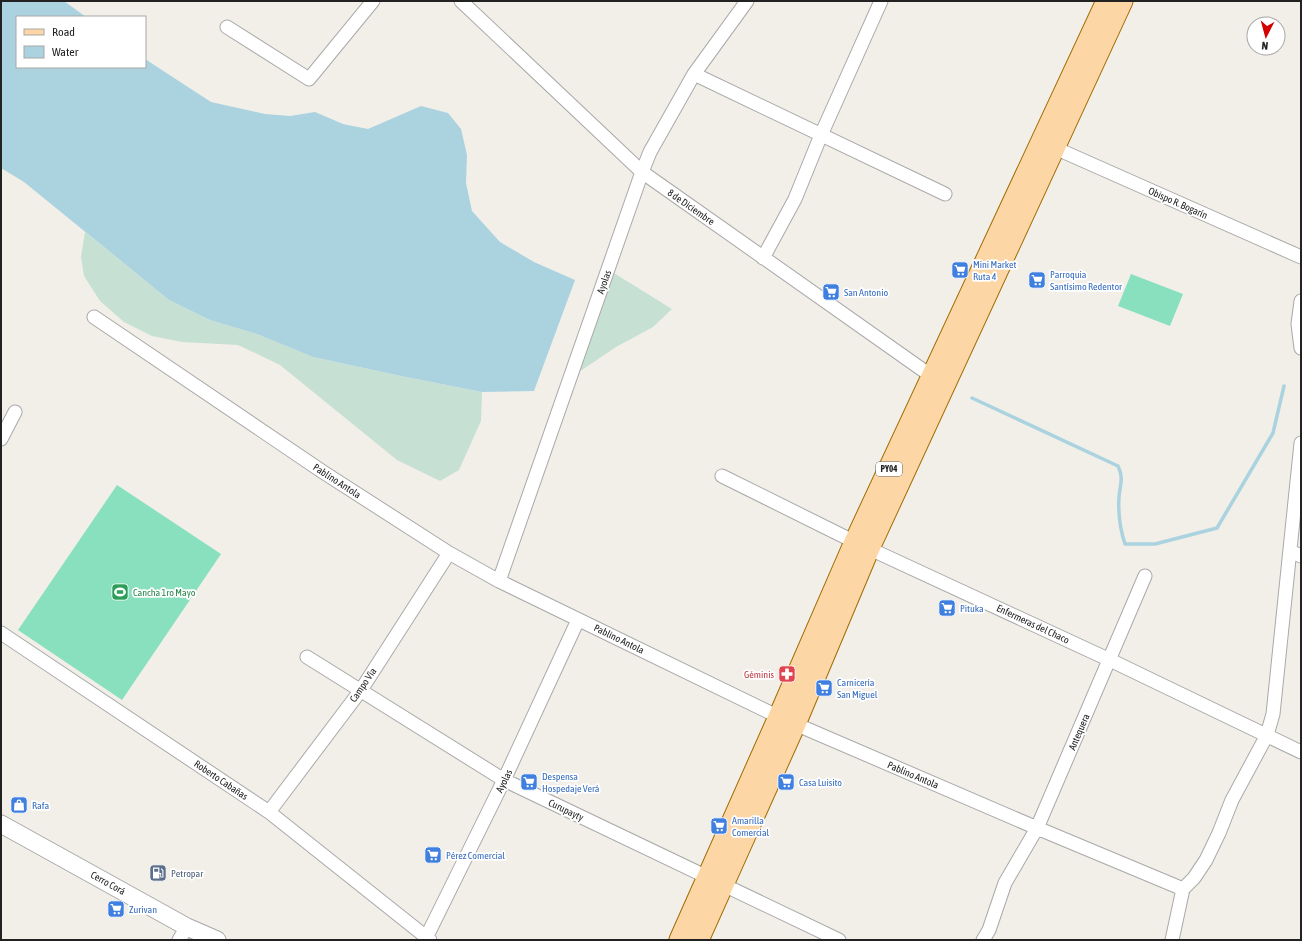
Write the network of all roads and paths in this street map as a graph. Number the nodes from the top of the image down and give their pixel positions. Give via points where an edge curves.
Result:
1 (372, 1) edge
2 (461, 1) edge
3 (747, 1) edge
4 (881, 1) edge
5 (1107, 1) edge
6 (1122, 1) edge
7 (227, 27) dead end
8 (694, 74) junction
9 (821, 135) junction
10 (1055, 148) junction
11 (642, 172) junction
12 (945, 194) dead end
13 (1301, 257) edge
14 (763, 258) junction
15 (1301, 301) edge
16 (94, 317) dead end
17 (1301, 348) edge
18 (939, 380) junction
19 (15, 412) dead end
20 (1, 439) edge
21 (1301, 443) edge
22 (722, 476) dead end
23 (862, 545) junction
24 (449, 553) junction
25 (1295, 554) edge
26 (1145, 576) dead end
27 (499, 581) junction
28 (578, 620) junction
29 (1, 633) edge
30 (307, 657) dead end
31 (1110, 660) junction
32 (361, 690) junction
33 (787, 721) junction
34 (1267, 735) junction
35 (1301, 752) edge
36 (504, 780) junction
37 (269, 812) junction
38 (1, 824) edge
39 (1037, 828) junction
40 (715, 882) junction
41 (1005, 883) junction
42 (1183, 889) junction
43 (183, 933) edge
44 (427, 939) edge
45 (217, 940) edge
46 (680, 940) edge
47 (698, 940) edge
48 (839, 940) edge
49 (983, 940) edge
50 (990, 940) edge
51 (1172, 940) edge

1 - 7 street via 309,78
2 - 11 street, 8 de Diciembre
3 - 8 street, Ayolas
4 - 9 street
5 - 18 main road, PY04
6 - 10 main road, PY04
8 - 9 street
8 - 11 street, Ayolas via 650,152
9 - 12 street
9 - 14 street via 794,198
10 - 13 street, Obispo R. Bogarín
10 - 18 main road, PY04
11 - 14 street, 8 de Diciembre
11 - 27 street, Ayolas
14 - 18 street, 8 de Diciembre
15 - 17 street via 1298,324
16 - 24 street, Pablino Antola via 323,472
18 - 23 main road, PY04
19 - 20 street
21 - 25 street
22 - 23 street, Enfermeras del Chaco
23 - 31 street, Enfermeras del Chaco
23 - 33 main road, PY04
24 - 27 street, Pablino Antola
24 - 32 street, Campo Vìa
25 - 34 street via 1273,714
26 - 31 street, Antequera
27 - 28 street, Pablino Antola
28 - 33 street, Pablino Antola
28 - 36 street, Ayolas
29 - 37 street, Roberto Cabañas
30 - 32 street, Curupayty
31 - 34 street, Enfermeras del Chaco
31 - 39 street, Antequera
32 - 36 street, Curupayty
32 - 37 street, Campo Vìa
33 - 39 street, Pablino Antola
33 - 40 main road, PY04
34 - 35 street, Enfermeras del Chaco
34 - 42 street via 1232,800 1206,860
36 - 40 street, Curupayty
36 - 44 street, Ayolas
37 - 44 street, Roberto Cabañas
38 - 43 street, Cerro Corá
39 - 41 street, Antequera
39 - 42 street, Pablino Antola
40 - 46 main road, PY04
40 - 47 main road, PY04
40 - 48 street, Curupayty
41 - 49 street
41 - 50 street
42 - 51 street
43 - 45 street, Cerro Corá

